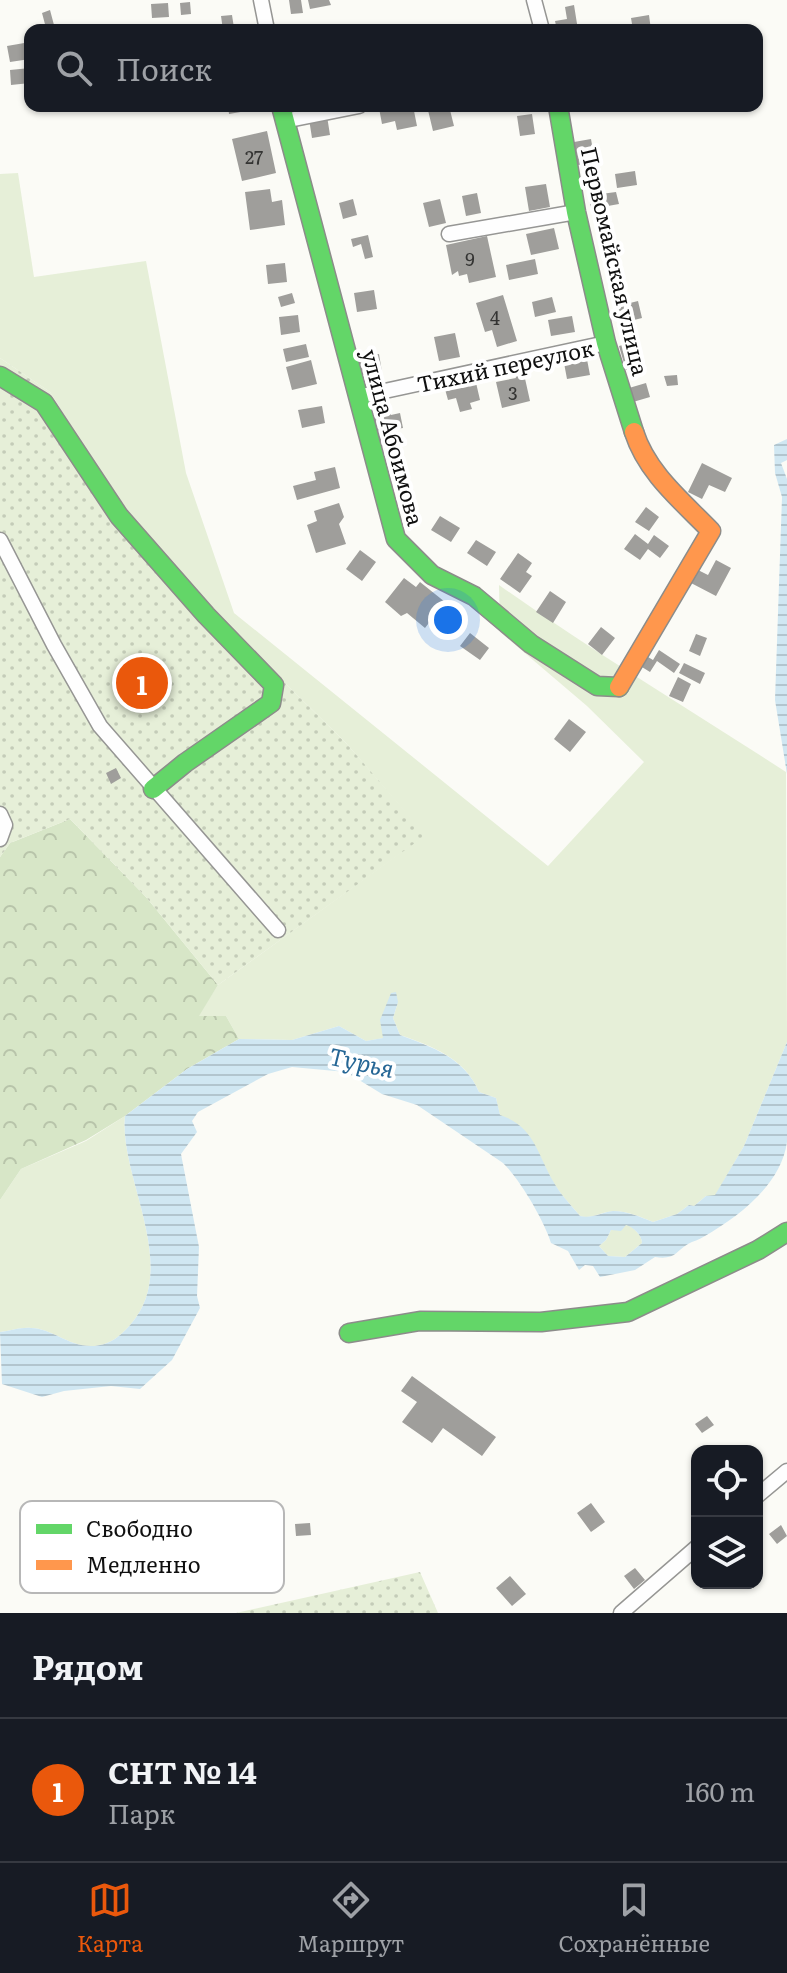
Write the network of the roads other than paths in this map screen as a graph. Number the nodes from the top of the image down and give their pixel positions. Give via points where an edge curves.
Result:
1 (261, 0) edge
2 (534, 0) edge
3 (266, 24) edge
4 (540, 24) edge
5 (559, 112) edge
6 (283, 113) edge
7 (576, 212) junction
8 (449, 234) dead end
9 (606, 343) junction
10 (0, 376) edge
11 (357, 397) junction
12 (0, 540) edge
13 (597, 686) joint
14 (153, 789) junction
15 (0, 814) edge
16 (0, 839) edge
17 (278, 930) dead end
18 (787, 1232) edge
19 (349, 1333) dead end
20 (785, 1478) edge
21 (763, 1492) edge
22 (691, 1552) edge
23 (621, 1613) edge

1 - 3 street
2 - 4 street
5 - 7 street, Первомайская улица
6 - 11 street, улица Абоимова
7 - 8 street
7 - 9 street, Первомайская улица
9 - 11 street, Тихий переулок
9 - 13 street, Первомайская улица via 640,450 711,531 619,687
10 - 14 street via 44,403 119,516 274,685 271,703
11 - 13 street, улица Абоимова via 396,539 432,575 474,596 531,644
12 - 14 street via 100,726
14 - 17 street
15 - 16 street via 5,825
18 - 19 street via 628,1312 541,1322 420,1321
20 - 21 street
22 - 23 street

